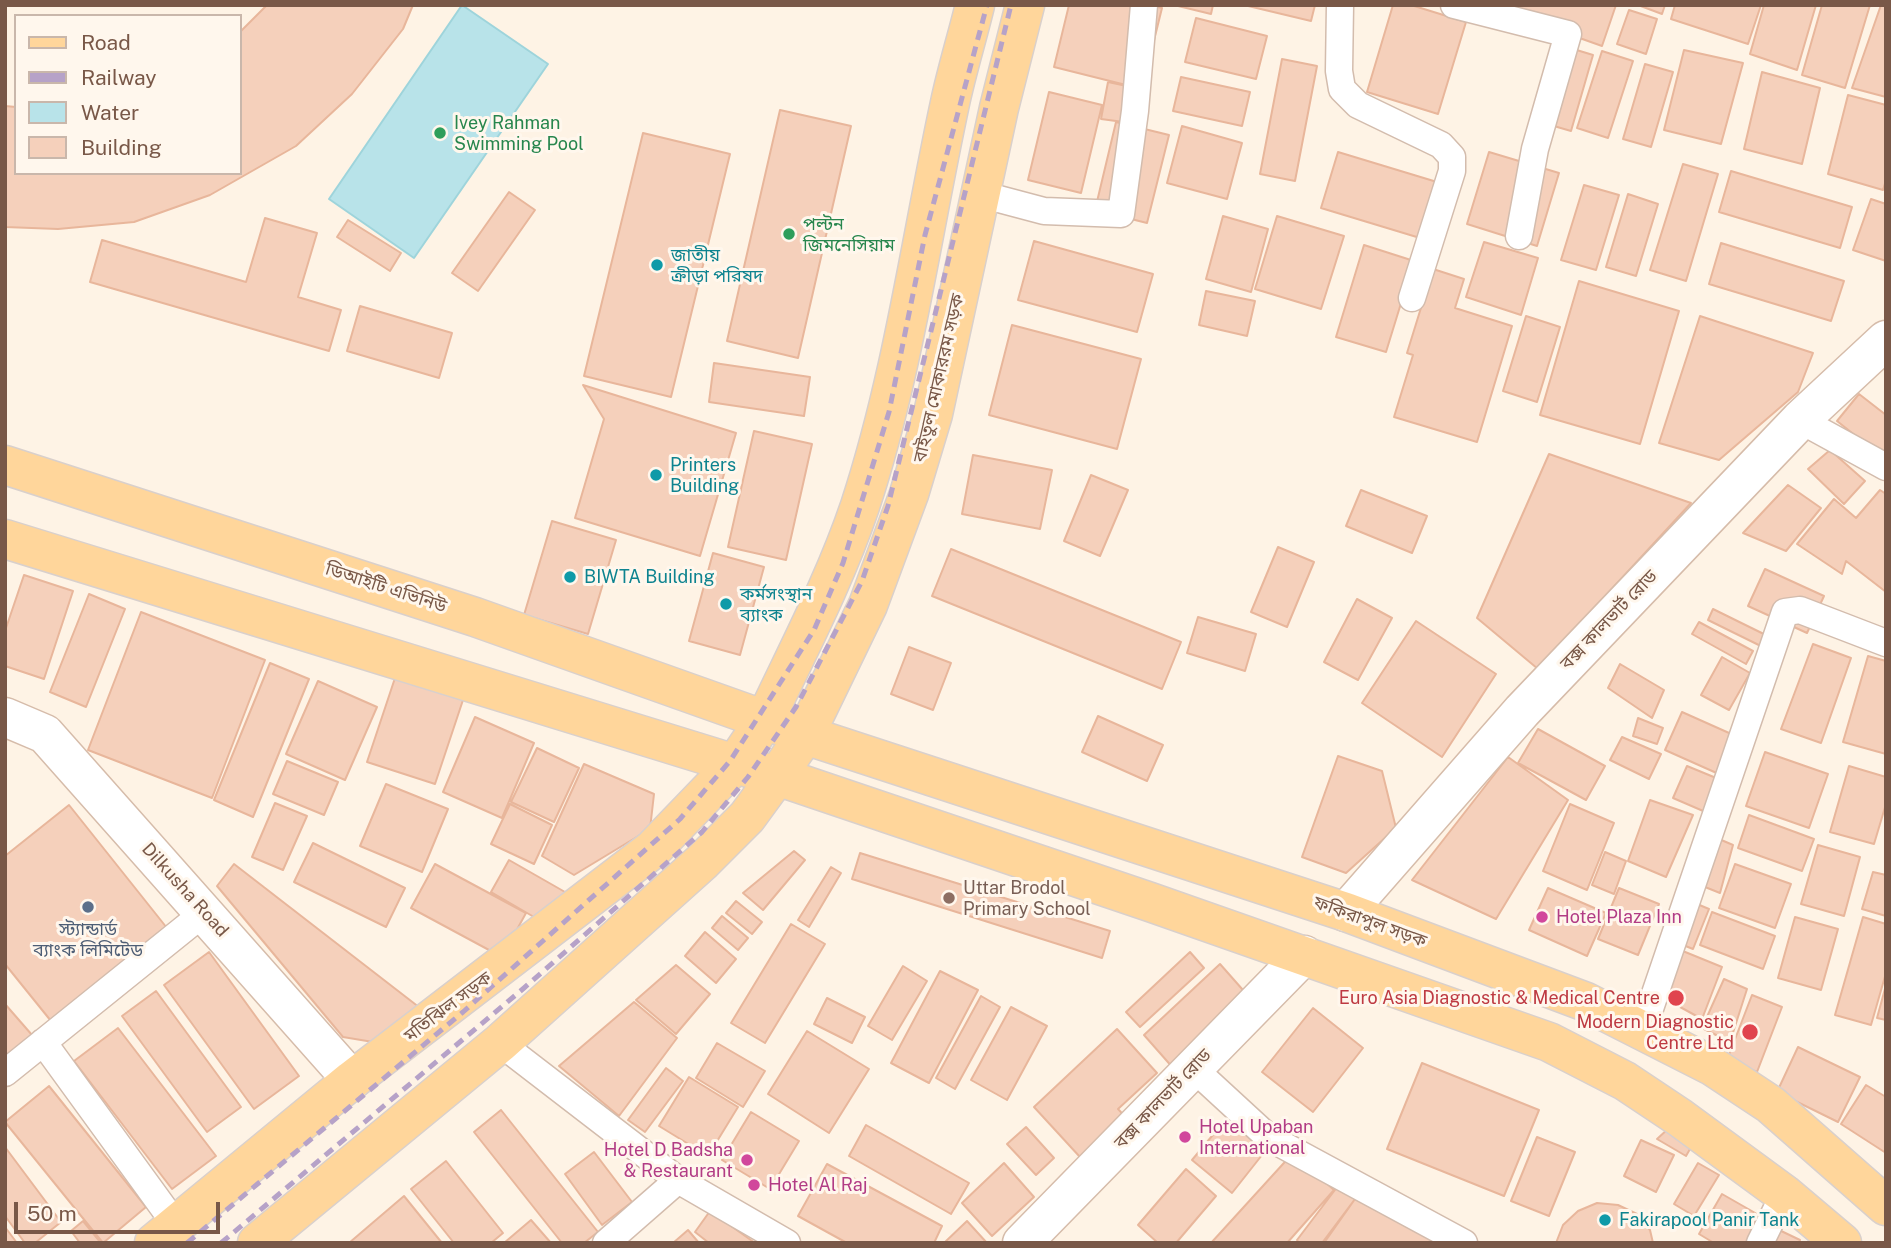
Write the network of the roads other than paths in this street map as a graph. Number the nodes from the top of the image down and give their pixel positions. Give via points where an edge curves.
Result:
1 (975, 5) edge
2 (1025, 5) edge
3 (1144, 5) edge
4 (1340, 5) edge
5 (1454, 5) edge
6 (980, 194) junction
7 (1520, 236) dead end
8 (1412, 298) dead end
9 (1886, 340) edge
10 (1800, 420) junction
11 (5, 464) edge
12 (1886, 467) edge
13 (5, 540) edge
14 (1886, 643) edge
15 (5, 717) edge
16 (765, 720) junction
17 (805, 735) junction
18 (736, 764) junction
19 (777, 776) junction
20 (205, 912) junction
21 (1346, 912) junction
22 (1304, 956) junction
23 (1643, 1029) junction
24 (43, 1042) junction
25 (500, 1043) junction
26 (1193, 1068) junction
27 (5, 1073) edge
28 (352, 1080) junction
29 (678, 1180) junction
30 (1784, 1194) junction
31 (1886, 1206) edge
32 (165, 1234) edge
33 (257, 1243) edge
34 (606, 1243) edge
35 (787, 1243) edge
36 (1022, 1243) edge
37 (1464, 1243) edge
38 (1760, 1243) edge
39 (1842, 1243) edge

1 - 16 main road via 950,102 904,342 859,508
2 - 6 main road, বাইতুল মোকাররম সড়ক
3 - 6 street via 1121,214 1044,211
4 - 8 street via 1342,89 1357,105 1441,145 1452,157 1452,171
5 - 7 street via 1568,34 1535,149
6 - 17 main road, বাইতুল মোকাররম সড়ক via 933,414 909,494 868,605
9 - 10 street, বক্স কালভার্ট রোড
10 - 12 street
10 - 21 street, বক্স কালভার্ট রোড via 1522,711
11 - 16 main road, ডিআইটি এভিনিউ via 475,617
13 - 18 main road
14 - 23 street via 1800,610 1785,611
15 - 20 street, Dilkusha Road via 45,734
16 - 17 main road, ডিআইটি এভিনিউ
16 - 18 main road, মতিঝিল সড়ক
17 - 19 main road, বাইতুল মোকাররম সড়ক
17 - 21 main road, ফকিরাপুল সড়ক
18 - 19 main road
18 - 28 main road, মতিঝিল সড়ক via 653,849
19 - 22 main road
19 - 25 main road via 747,817 702,862
20 - 24 street
20 - 28 street, Dilkusha Road
21 - 23 main road, ফকিরাপুল সড়ক via 1586,1002
22 - 26 street, বক্স কালভার্ট রোড
22 - 30 main road via 1549,1042 1625,1081
23 - 31 main road, ফকিরাপুল সড়ক via 1771,1105
24 - 27 street
24 - 32 street
25 - 29 street
25 - 33 main road
26 - 36 street, বক্স কালভার্ট রোড
26 - 37 street via 1268,1137
28 - 32 main road, মতিঝিল সড়ক
29 - 34 street
29 - 35 street
30 - 38 street
30 - 39 main road

